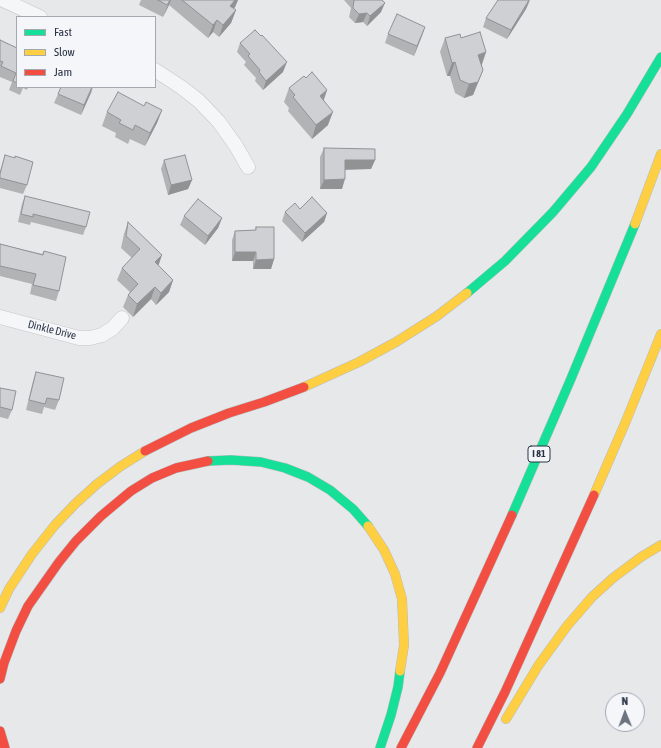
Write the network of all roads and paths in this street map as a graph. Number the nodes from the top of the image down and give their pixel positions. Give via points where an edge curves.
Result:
1 (3, 0) edge
2 (38, 16) edge
3 (661, 57) edge
4 (156, 71) edge
5 (661, 154) edge
6 (248, 167) dead end
7 (0, 317) edge
8 (122, 318) dead end
9 (661, 334) edge
10 (661, 545) edge
11 (0, 608) edge
12 (0, 679) edge
13 (503, 726) dead end
14 (0, 731) edge
15 (5, 748) edge
16 (380, 748) edge
17 (401, 748) edge
18 (477, 748) edge

1 - 2 street
3 - 11 highway via 591,167 553,212 505,261 476,286 437,316 359,362 317,382 190,428 121,466 97,484 55,526 32,554
4 - 6 street via 199,101 236,146
5 - 17 highway, I 81 via 570,381 508,524 440,673
7 - 8 street, Dinkle Drive via 80,338 102,335
9 - 18 highway via 564,564
10 - 13 highway via 624,569 592,597 538,666
12 - 16 highway via 28,606 76,541 131,491 152,478 176,468 206,461 261,462 308,477 347,504 370,528 395,574 402,598 404,645 398,687
14 - 15 highway

